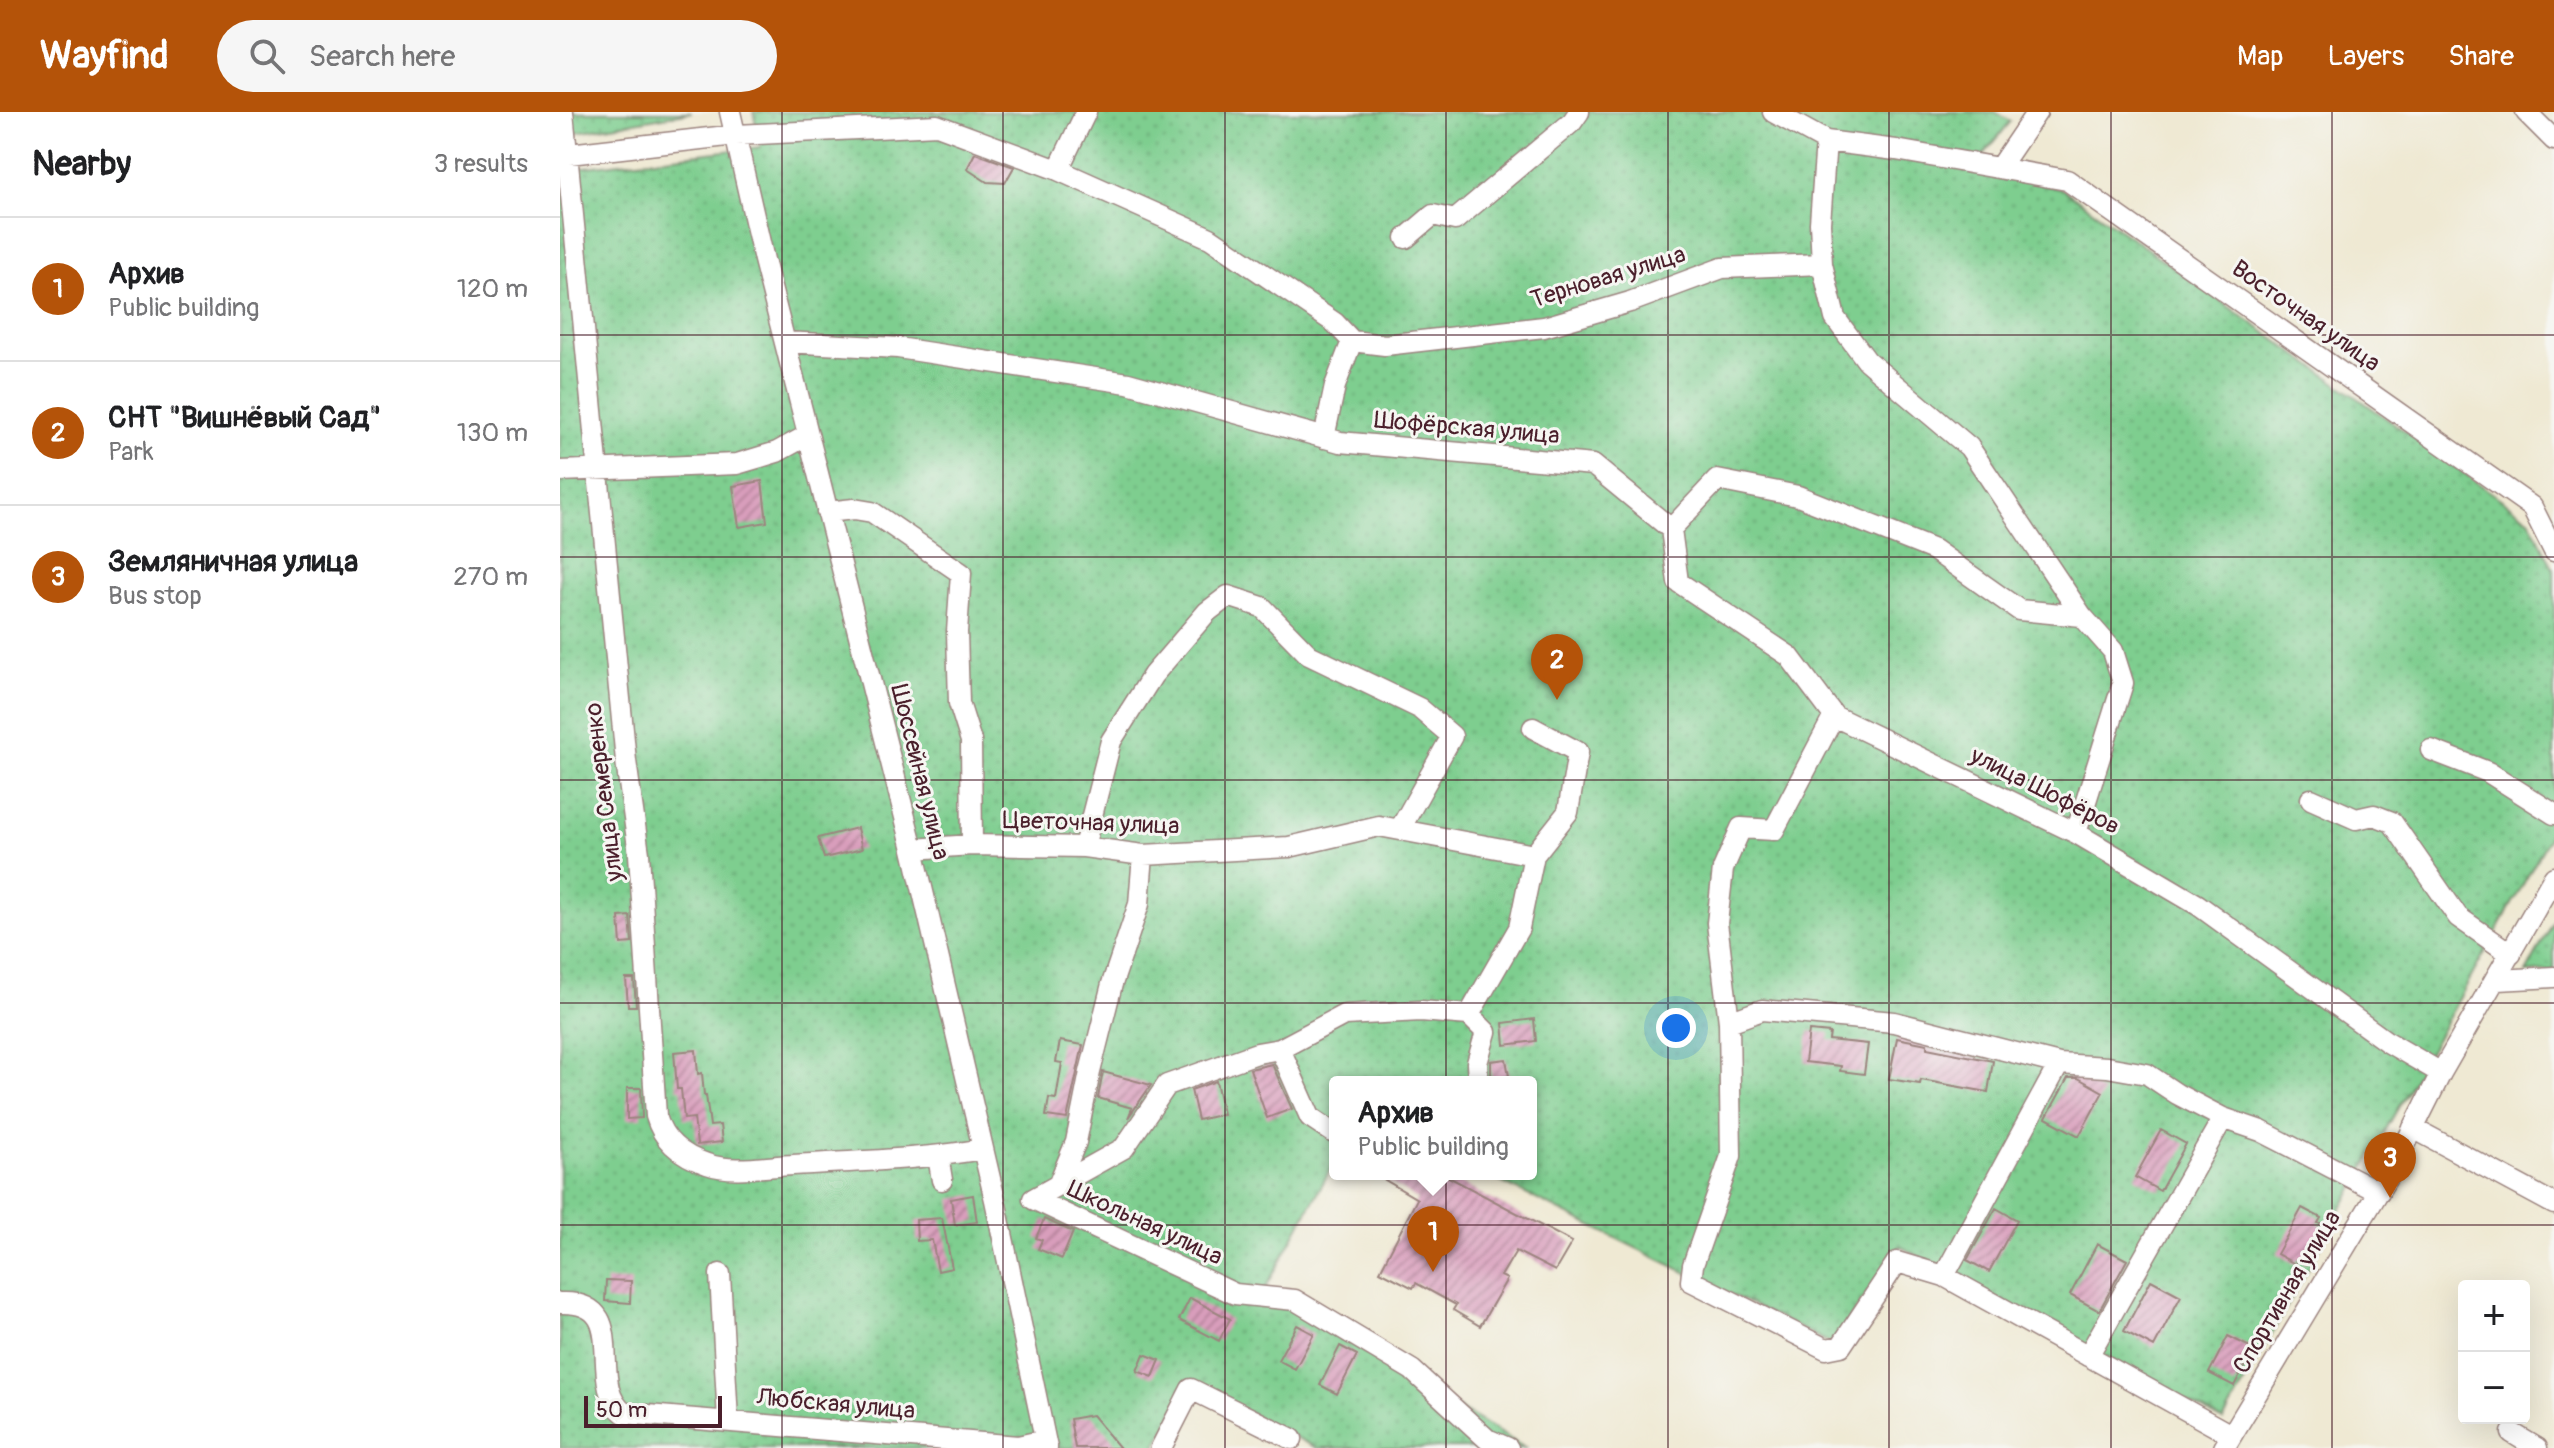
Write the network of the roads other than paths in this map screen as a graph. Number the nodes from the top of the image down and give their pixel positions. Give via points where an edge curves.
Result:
1 (563, 112) edge
2 (730, 112) edge
3 (1086, 112) edge
4 (1579, 112) edge
5 (1773, 112) edge
6 (2037, 112) edge
7 (2526, 112) edge
8 (736, 135) junction
9 (2554, 140) edge
10 (1826, 141) junction
11 (564, 154) edge
12 (1999, 168) junction
13 (1058, 170) junction
14 (1406, 238) dead end
15 (1822, 264) junction
16 (1352, 341) junction
17 (785, 342) junction
18 (808, 435) junction
19 (1324, 438) junction
20 (597, 468) junction
21 (560, 471) edge
22 (827, 512) junction
23 (1671, 529) junction
24 (2554, 551) edge
25 (2082, 616) junction
26 (1834, 716) junction
27 (1533, 728) dead end
28 (2431, 750) dead end
29 (2311, 799) dead end
30 (2554, 814) edge
31 (1400, 829) junction
32 (2076, 833) junction
33 (972, 845) junction
34 (1084, 847) junction
35 (913, 849) junction
36 (1143, 855) junction
37 (1534, 855) junction
38 (2554, 877) edge
39 (2511, 954) junction
40 (2554, 977) edge
41 (2497, 980) junction
42 (1469, 1015) junction
43 (1729, 1022) junction
44 (1280, 1049) junction
45 (2059, 1064) junction
46 (2441, 1073) junction
47 (1478, 1076) edge
48 (2223, 1118) junction
49 (2413, 1128) junction
50 (1329, 1130) edge
51 (983, 1149) junction
52 (938, 1156) junction
53 (942, 1180) dead end
54 (1058, 1185) junction
55 (2379, 1192) junction
56 (1033, 1199) junction
57 (995, 1200) junction
58 (2554, 1204) edge
59 (720, 1274) dead end
60 (1944, 1276) junction
61 (560, 1303) edge
62 (2088, 1356) junction
63 (728, 1421) junction
64 (2512, 1433) dead end
65 (1292, 1439) dead end
66 (2228, 1441) edge
67 (1046, 1444) edge
68 (1161, 1448) edge
69 (1508, 1448) edge
70 (2537, 1448) edge

1 - 11 street, улица Семеренко
2 - 8 street, Шоссейная улица
3 - 13 street
4 - 14 street via 1455,220 1433,215
5 - 10 street
6 - 12 street
7 - 9 street
8 - 11 street
8 - 13 street via 937,125
8 - 17 street, Шоссейная улица
10 - 12 street, Восточная улица
10 - 15 street
11 - 20 street, улица Семеренко
12 - 24 street, Восточная улица via 2067,180 2532,507
13 - 16 street via 1210,238 1335,323
15 - 16 street, Терновая улица via 1722,268 1544,327 1385,345
15 - 25 street via 1835,318 1867,361 1969,447
16 - 19 street
17 - 18 street, Шоссейная улица
17 - 19 street, Шофёрская улица via 898,348 1128,383
18 - 20 street via 777,452 737,464
18 - 22 street, Шоссейная улица
19 - 23 street, Шофёрская улица via 1593,465
20 - 21 street
20 - 52 street, улица Семеренко via 639,854 660,1131 685,1155 722,1168
22 - 33 street, Цветочная улица via 872,512 961,573 959,703 971,741
22 - 35 street, Шоссейная улица
23 - 25 street via 1717,480 1798,496 1934,550 2019,610
23 - 26 street, улица Шофёров via 1678,582 1789,656
25 - 32 street via 2113,651 2123,683
26 - 32 street, улица Шофёров
26 - 43 street via 1774,830 1741,828 1723,869 1717,923
27 - 37 street via 1578,752 1568,812
28 - 30 street via 2488,772
29 - 39 street via 2356,819 2374,815 2392,822 2458,917
31 - 34 street via 1452,736 1419,708 1309,655 1262,607 1228,596 1207,612 1153,675 1111,741
31 - 36 street, Цветочная улица via 1379,826 1289,847
31 - 37 street, Цветочная улица
32 - 46 street, улица Шофёров via 2198,905 2386,1041
33 - 34 street, Цветочная улица
33 - 35 street
34 - 36 street, Цветочная улица
35 - 51 street, Шоссейная улица
36 - 54 street, Школьная улица via 1139,904 1112,984 1076,1142
37 - 42 street via 1519,928
38 - 39 street, Спортивная улица
39 - 41 street, Спортивная улица
40 - 41 street
41 - 46 street, Спортивная улица
42 - 44 street via 1344,1015
42 - 47 street via 1486,1032
43 - 45 street via 1762,1010 1894,1022
43 - 60 street via 1731,1156 1691,1281 1826,1349 1841,1346 1897,1262
44 - 50 street via 1310,1117
44 - 54 street via 1167,1085 1124,1148
45 - 48 street via 2147,1074
45 - 60 street
46 - 49 street, Спортивная улица
48 - 55 street via 2261,1131
48 - 62 street
49 - 55 street, Спортивная улица
49 - 58 street
51 - 52 street, улица Семеренко
51 - 57 street, Шоссейная улица
52 - 53 street
54 - 56 street, Школьная улица
55 - 66 street, Спортивная улица
56 - 57 street
56 - 69 street, Школьная улица via 1235,1294 1295,1300 1412,1370 1487,1439
57 - 67 street, Шоссейная улица
59 - 63 street
60 - 62 street
61 - 63 street, Любская улица via 581,1304 600,1319 610,1395 624,1413
62 - 66 street
63 - 67 street, Любская улица via 1018,1446
64 - 70 street
65 - 68 street via 1191,1389

